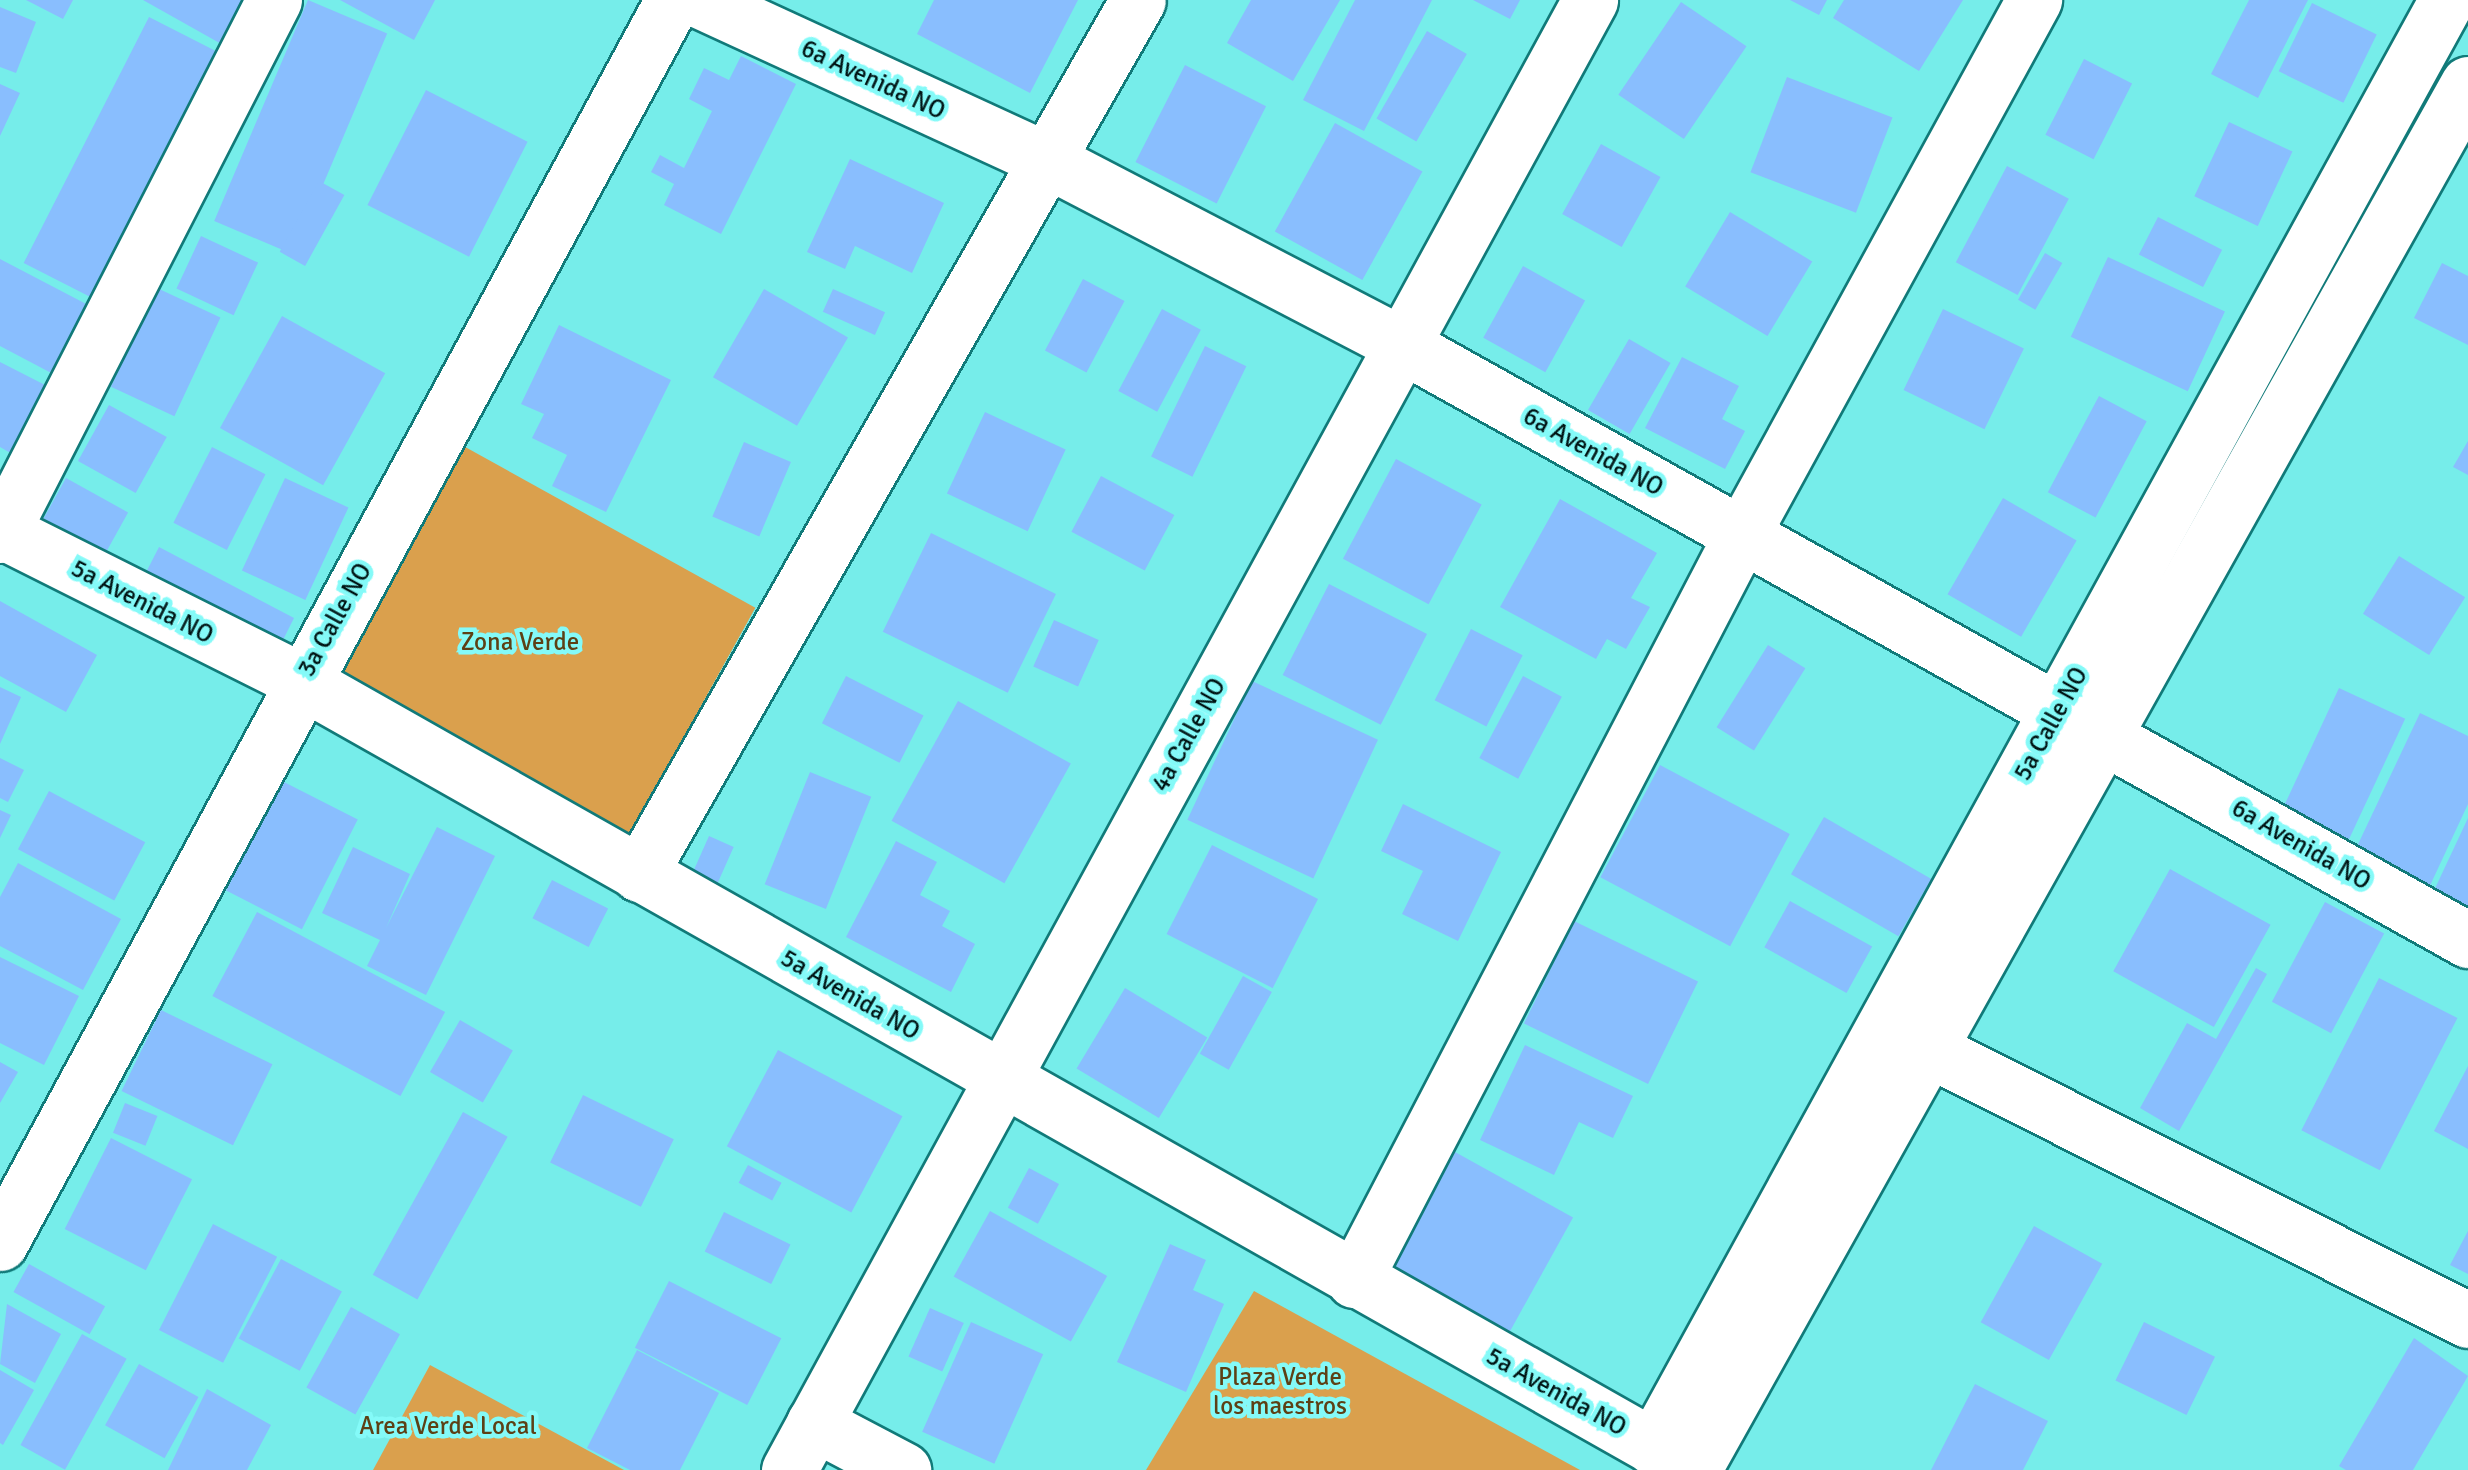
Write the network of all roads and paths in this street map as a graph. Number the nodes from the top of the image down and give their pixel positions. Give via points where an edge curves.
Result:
1 (274, 0) edge
2 (673, 0) edge
3 (699, 0) edge
4 (1138, 0) edge
5 (1590, 0) edge
6 (2034, 0) edge
7 (2448, 0) edge
8 (2468, 84) edge
9 (1053, 163) junction
10 (1402, 346) junction
11 (1, 532) edge
12 (1742, 534) junction
13 (301, 681) junction
14 (2082, 721) junction
15 (639, 874) junction
16 (2468, 940) edge
17 (1928, 1049) junction
18 (1001, 1081) junction
19 (0, 1243) edge
20 (1354, 1280) junction
21 (2468, 1320) edge
22 (814, 1423) junction
23 (1684, 1464) edge
24 (788, 1470) edge
25 (903, 1470) edge

1 - 11 street
2 - 13 street, 3a Calle NO
3 - 9 street, 6a Avenida NO
4 - 9 street
5 - 10 street, 4a Calle NO
6 - 12 street
7 - 14 street, 5a Calle NO
8 - 14 street, 5a Calle NO
9 - 10 street, 6a Avenida NO
9 - 15 street
10 - 12 street, 6a Avenida NO
10 - 18 street, 4a Calle NO
11 - 13 street, 5a Avenida NO
12 - 14 street, 6a Avenida NO
12 - 20 street
13 - 15 street, 5a Avenida NO
13 - 19 street, 3a Calle NO
14 - 16 street, 6a Avenida NO
14 - 17 street, 5a Calle NO
14 - 23 street, 5a Calle NO
15 - 18 street, 5a Avenida NO
17 - 21 street
17 - 23 street, 5a Calle NO
18 - 20 street, 5a Avenida NO
18 - 22 street, 4a Calle NO
20 - 23 street, 5a Avenida NO
22 - 24 street, 4a Calle NO
22 - 25 street

